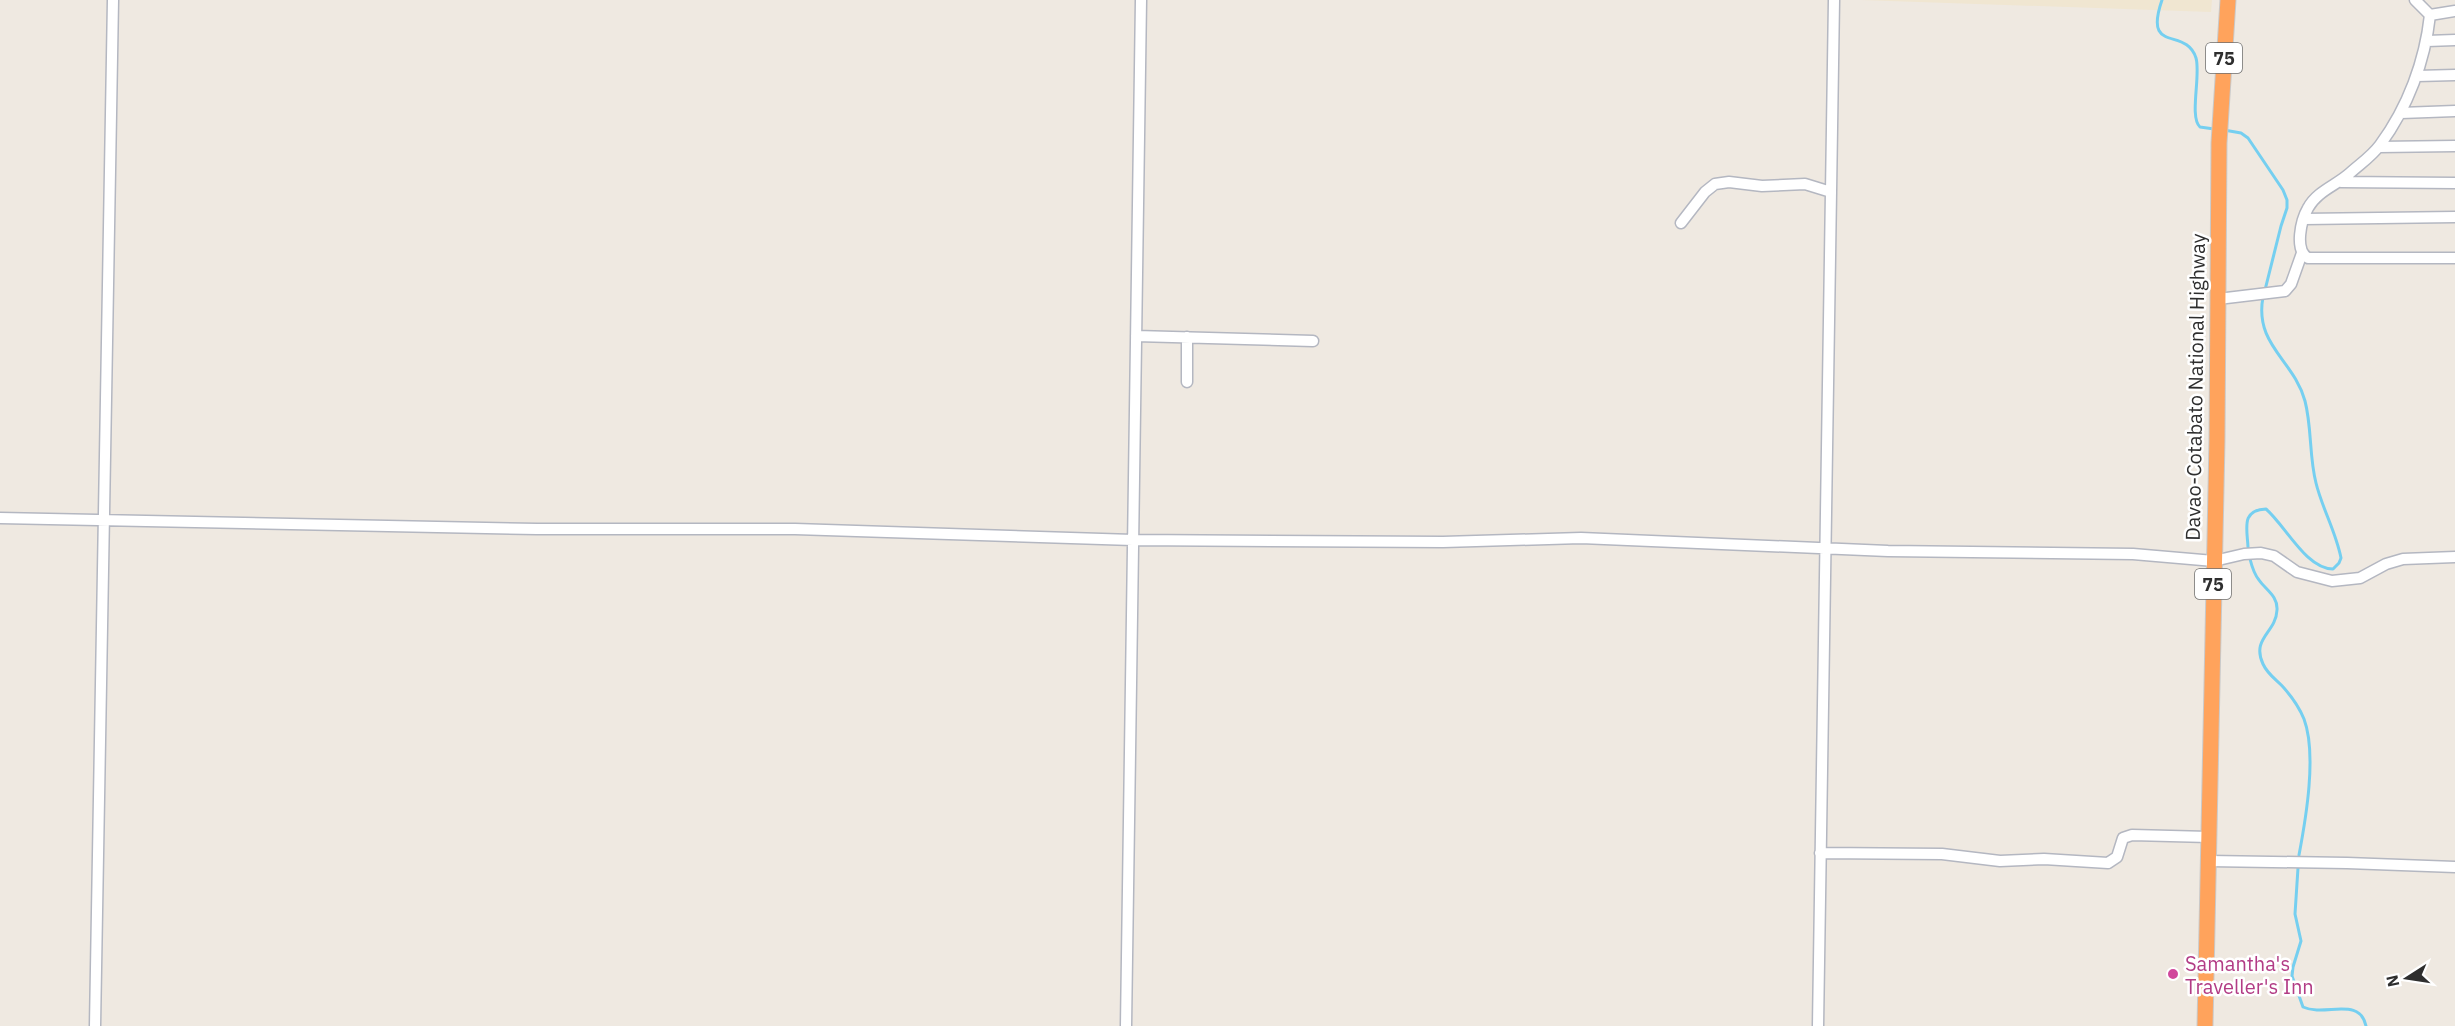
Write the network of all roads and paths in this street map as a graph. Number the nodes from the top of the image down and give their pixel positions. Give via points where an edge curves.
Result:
1 (113, 0) edge
2 (1141, 0) edge
3 (1834, 0) edge
4 (2228, 0) edge
5 (2415, 0) edge
6 (2455, 12) edge
7 (2430, 15) junction
8 (2455, 40) edge
9 (2427, 41) junction
10 (2455, 75) edge
11 (2417, 76) junction
12 (2455, 111) edge
13 (2400, 113) junction
14 (2455, 146) edge
15 (2379, 147) junction
16 (2341, 182) junction
17 (2455, 183) edge
18 (1831, 192) junction
19 (2455, 218) edge
20 (2304, 219) junction
21 (1680, 223) dead end
22 (2302, 253) junction
23 (2455, 258) edge
24 (2218, 299) junction
25 (1136, 336) junction
26 (1187, 337) junction
27 (1313, 341) dead end
28 (1187, 382) dead end
29 (0, 518) edge
30 (104, 520) junction
31 (1133, 540) junction
32 (1825, 549) junction
33 (2455, 558) edge
34 (2214, 561) junction
35 (2209, 837) junction
36 (1820, 852) junction
37 (2209, 861) junction
38 (2455, 867) edge
39 (95, 1026) edge
40 (1126, 1026) edge
41 (1818, 1026) edge
42 (2205, 1026) edge

1 - 30 street
2 - 25 street
3 - 18 street
4 - 24 highway, Davao-Cotabato National Highway / 75 via 2219,143
5 - 7 street
6 - 7 street
7 - 9 street
8 - 9 street
9 - 11 street
10 - 11 street
11 - 13 street
12 - 13 street
13 - 15 street
14 - 15 street
15 - 16 street
16 - 17 street
16 - 20 street via 2312,202
18 - 21 street via 1805,184 1715,184
18 - 32 street
19 - 20 street
20 - 22 street
22 - 23 street via 2308,258
22 - 24 street via 2285,291
24 - 34 highway, Davao-Cotabato National Highway / 75
25 - 26 street
25 - 31 street
26 - 27 street
26 - 28 street
29 - 30 street
30 - 31 street via 537,529 795,529
30 - 39 street
31 - 32 street via 1443,542 1581,538
31 - 40 street
32 - 34 street via 2133,554
32 - 36 street
33 - 34 street via 2403,559 2342,582 2297,572 2268,554 2244,554
34 - 35 highway, Davao-Cotabato National Highway / 75
35 - 36 street via 2132,835 2123,838 2117,857 2108,863
35 - 37 highway, Davao-Cotabato National Highway / 75
36 - 41 street
37 - 38 street
37 - 42 highway, Davao-Cotabato National Highway / 75

